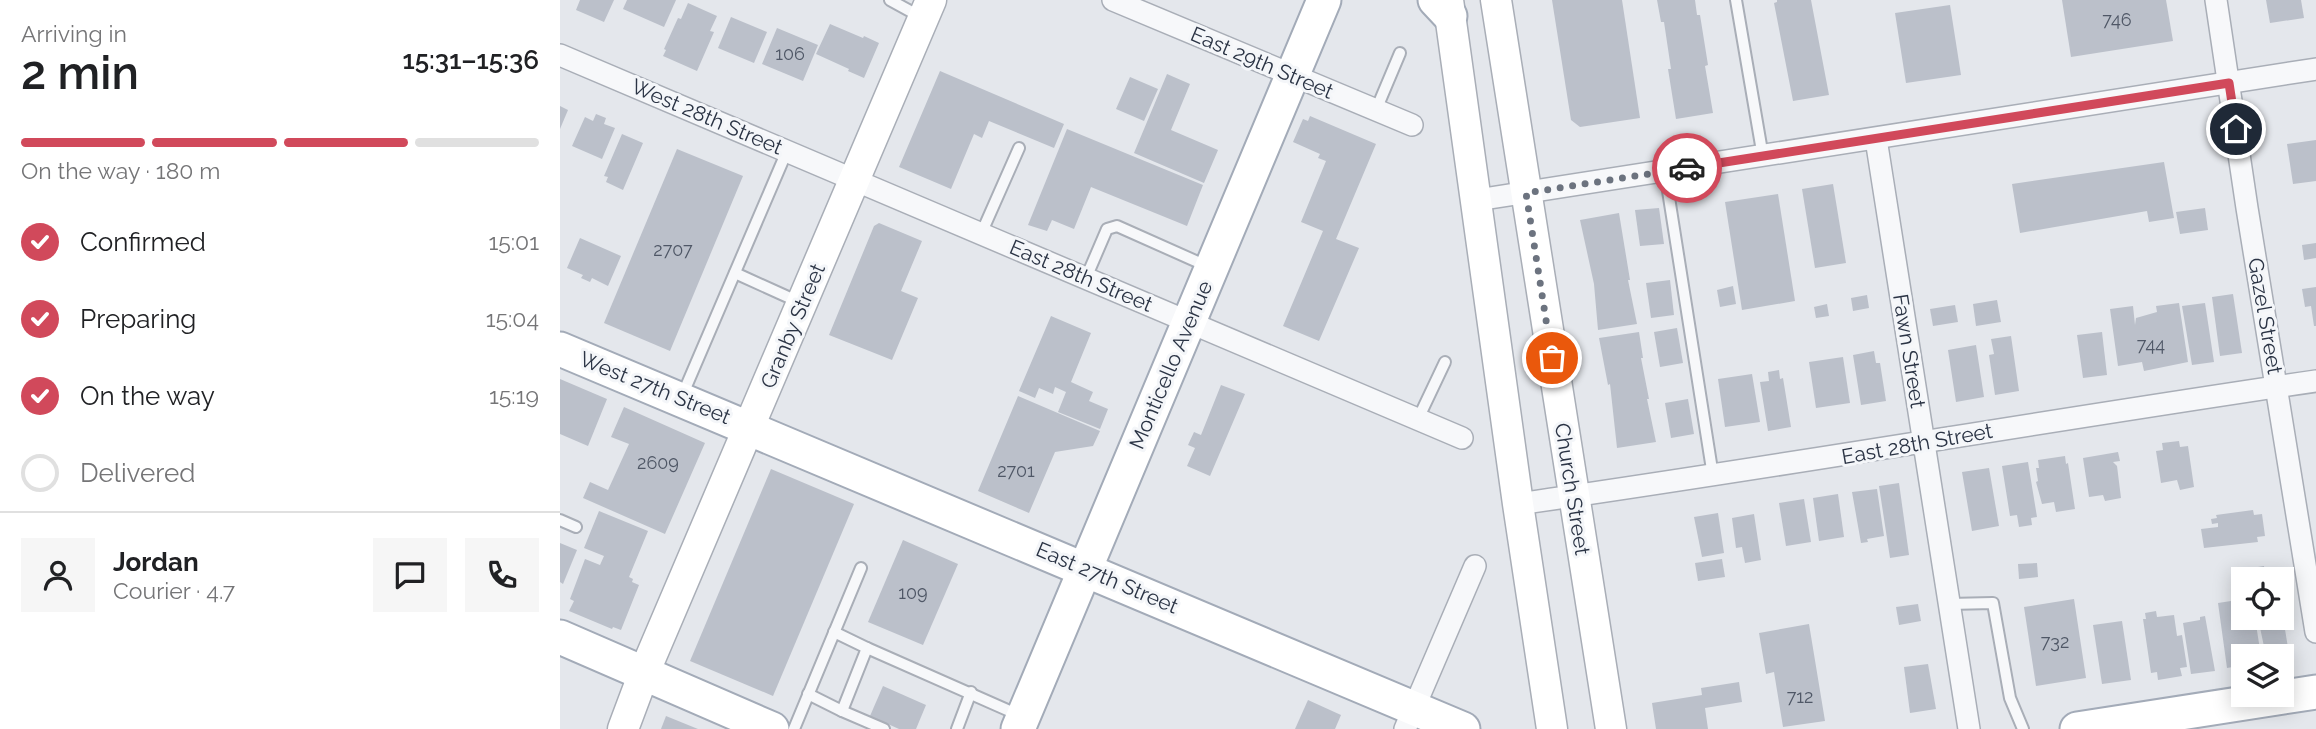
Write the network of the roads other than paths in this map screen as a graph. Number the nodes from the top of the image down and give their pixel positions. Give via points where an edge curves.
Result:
1 (890, 0) edge
2 (1114, 0) edge
3 (1324, 0) edge
4 (1496, 0) edge
5 (1736, 0) edge
6 (2216, 0) edge
7 (1444, 5) edge
8 (927, 9) edge
9 (1400, 53) dead end
10 (560, 55) edge
11 (2316, 69) edge
12 (1293, 75) junction
13 (2229, 83) junction
14 (1376, 110) junction
15 (1412, 125) dead end
16 (1876, 139) junction
17 (1018, 148) dead end
18 (787, 151) junction
19 (1763, 157) junction
20 (1665, 172) junction
21 (855, 180) junction
22 (1526, 193) junction
23 (1477, 200) junction
24 (981, 234) junction
25 (1212, 267) junction
26 (735, 273) junction
27 (1086, 278) junction
28 (802, 304) junction
29 (1189, 321) junction
30 (560, 349) edge
31 (1445, 362) dead end
32 (2316, 381) edge
33 (2277, 387) junction
34 (681, 398) junction
35 (1418, 419) junction
36 (750, 427) junction
37 (1462, 438) dead end
38 (1923, 443) junction
39 (1713, 476) junction
40 (1573, 496) junction
41 (1518, 505) junction
42 (560, 520) edge
43 (576, 527) dead end
44 (1475, 566) dead end
45 (861, 568) dead end
46 (1087, 569) junction
47 (1949, 604) junction
48 (834, 632) junction
49 (2316, 632) edge
50 (560, 637) edge
51 (867, 648) junction
52 (645, 673) junction
53 (971, 692) junction
54 (2316, 692) edge
55 (808, 694) junction
56 (842, 710) junction
57 (1409, 719) edge
58 (1021, 723) edge
59 (623, 729) edge
60 (772, 729) edge
61 (794, 729) edge
62 (884, 729) edge
63 (957, 729) edge
64 (1463, 729) edge
65 (1552, 729) edge
66 (1611, 729) edge
67 (1969, 729) edge
68 (2023, 729) edge
69 (2077, 729) edge

1 - 8 lane
2 - 12 street, East 29th Street
3 - 12 main road, Monticello Avenue
4 - 22 main road, Church Street
5 - 19 lane
6 - 13 street, Gazel Street
7 - 23 main road
8 - 21 main road, Granby Street
9 - 14 lane
10 - 18 street, West 28th Street
11 - 13 street
12 - 14 street, East 29th Street
12 - 25 main road, Monticello Avenue
13 - 16 street
13 - 33 street, Gazel Street
14 - 15 street, East 29th Street
16 - 19 street
16 - 38 street, Fawn Street
17 - 24 lane
18 - 21 street, West 28th Street
18 - 26 lane
19 - 20 street
20 - 22 street
20 - 39 lane
21 - 24 street, East 28th Street
21 - 28 main road, Granby Street
22 - 23 street
22 - 40 main road, Church Street
23 - 41 main road
24 - 27 street, East 28th Street
25 - 27 lane via 1116,226 1107,229
25 - 29 main road, Monticello Avenue
26 - 28 lane
26 - 34 lane
27 - 29 street, East 28th Street
28 - 36 main road, Granby Street
29 - 35 street, East 28th Street
29 - 46 main road, Monticello Avenue
30 - 34 main road, West 27th Street
31 - 35 lane
32 - 33 street, East 28th Street
33 - 38 street, East 28th Street
33 - 49 street, Gazel Street
34 - 36 main road, West 27th Street
35 - 37 street, East 28th Street
36 - 46 main road, East 27th Street
36 - 52 main road, Granby Street
38 - 39 street, East 28th Street
38 - 47 street, Fawn Street
39 - 40 street, East 28th Street
40 - 41 street, East 28th Street
40 - 66 main road, Church Street
41 - 65 main road
42 - 43 lane
44 - 57 street
45 - 48 lane
46 - 57 main road, East 27th Street
46 - 58 main road, Monticello Avenue
47 - 67 street, Fawn Street
47 - 68 lane via 1993,603 2010,698
48 - 51 lane
48 - 55 lane
50 - 52 main road
51 - 53 lane
51 - 56 lane
52 - 59 main road, Granby Street
52 - 60 main road
53 - 58 lane
53 - 63 lane
54 - 69 main road
55 - 56 lane
55 - 61 lane
56 - 62 lane
57 - 64 main road, East 27th Street

